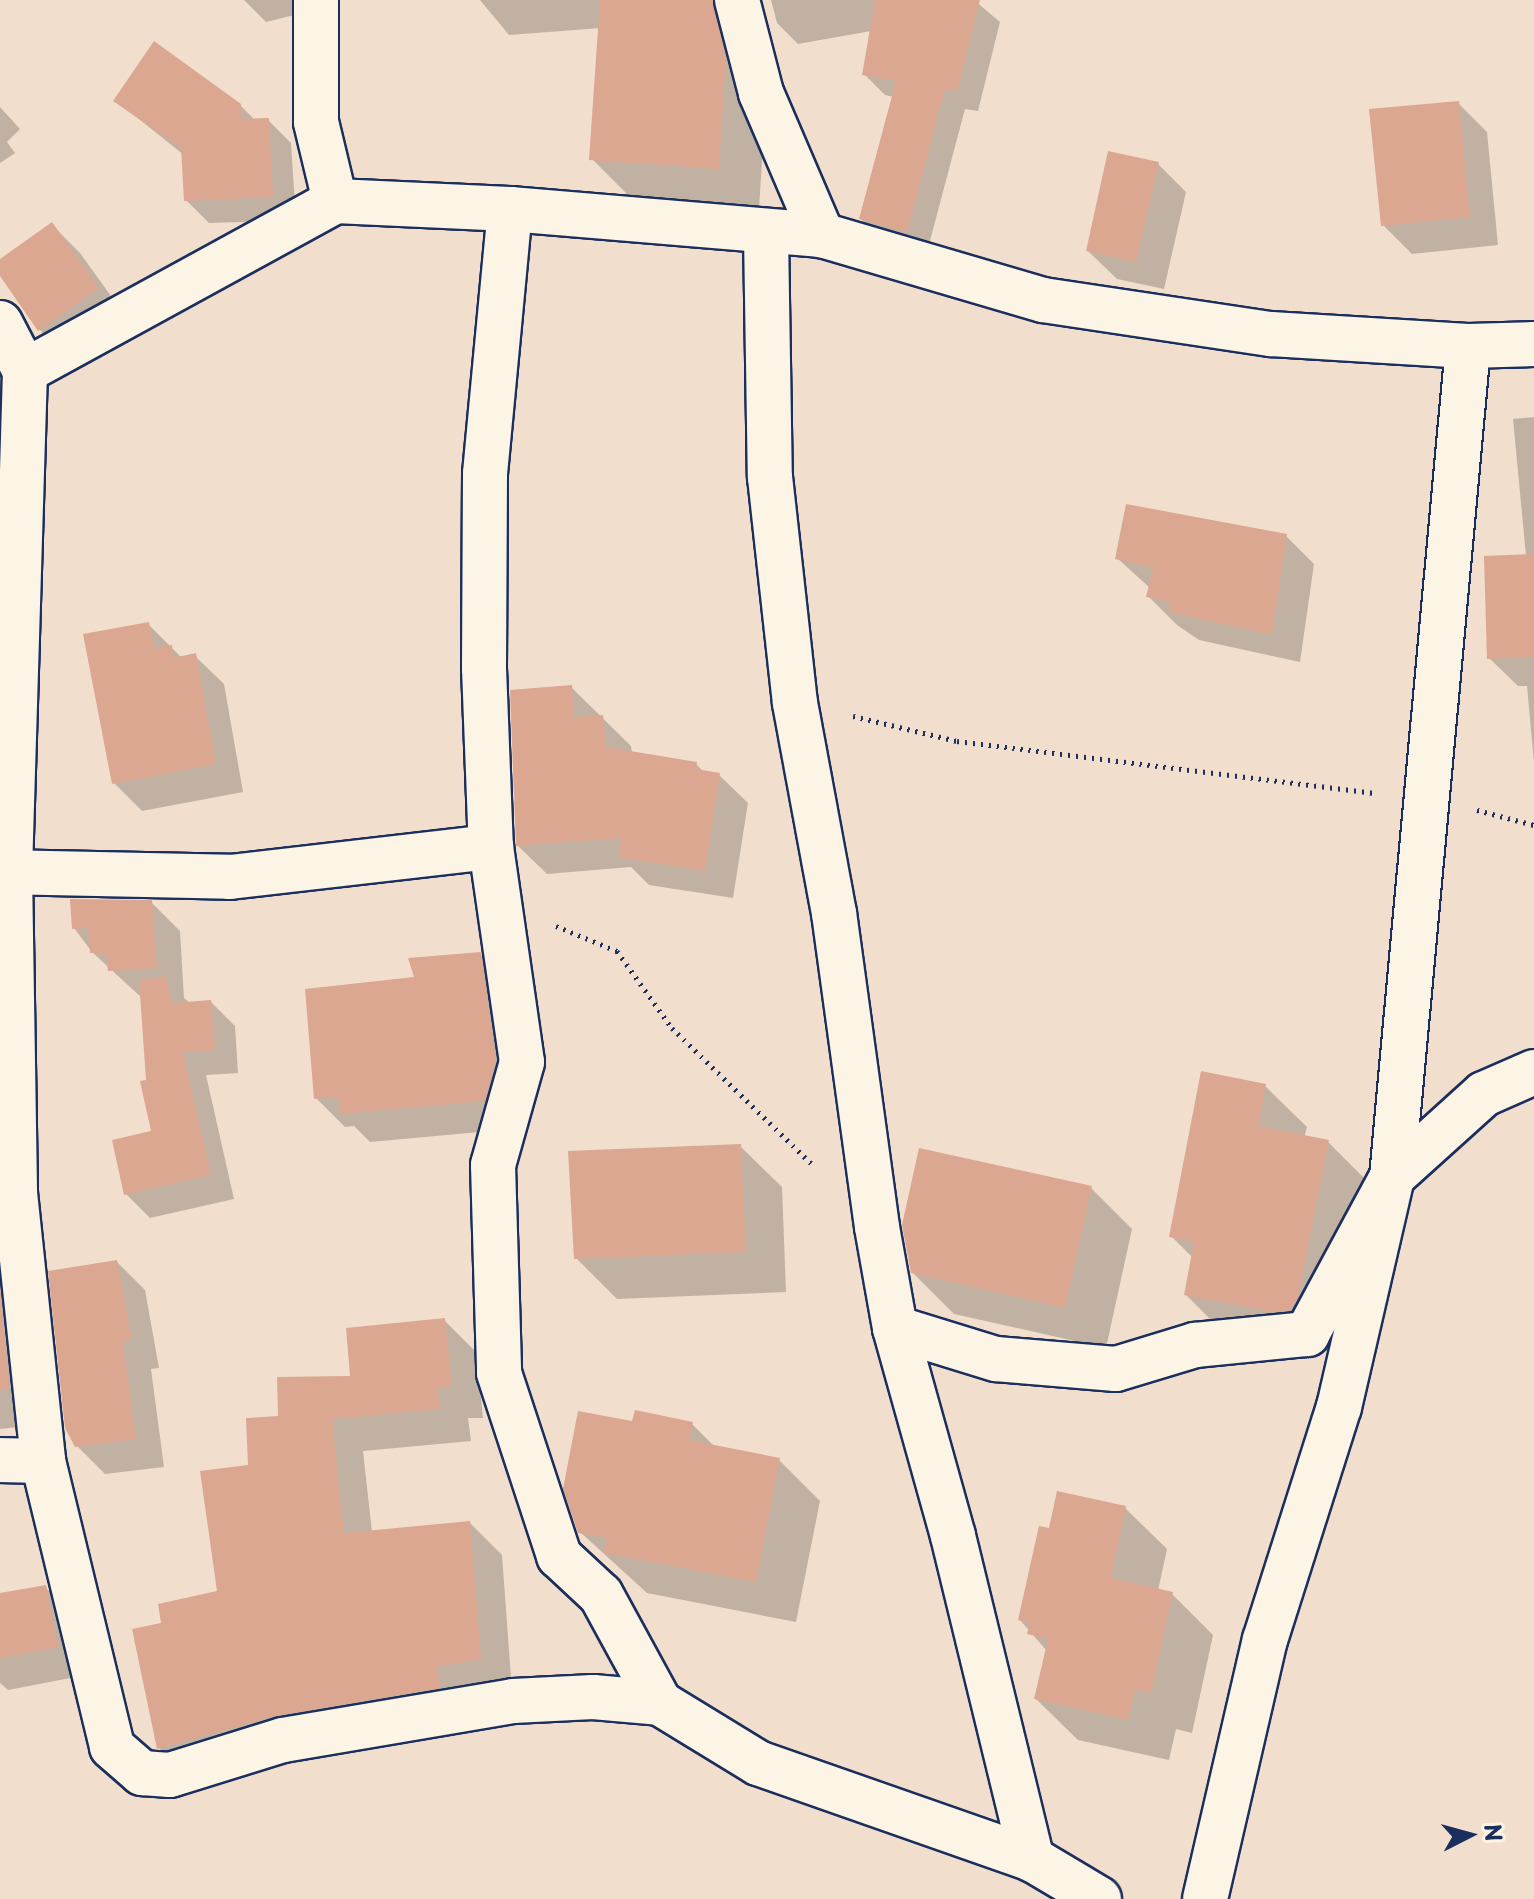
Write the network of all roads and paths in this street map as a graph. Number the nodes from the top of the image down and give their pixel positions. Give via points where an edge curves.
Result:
1 (316, 0) edge
2 (737, 0) edge
3 (335, 201) junction
4 (510, 209) junction
5 (766, 234) junction
6 (822, 235) junction
7 (0, 323) edge
8 (1534, 344) edge
9 (1468, 346) junction
10 (25, 371) junction
11 (9, 688) edge
12 (795, 703) junction
13 (1429, 798) junction
14 (491, 847) junction
15 (5, 871) edge
16 (544, 921) dead end
17 (1534, 1072) edge
18 (820, 1172) dead end
19 (1392, 1177) junction
20 (895, 1328) junction
21 (0, 1460) edge
22 (43, 1461) junction
23 (660, 1703) junction
24 (1032, 1859) junction
25 (1099, 1899) edge
26 (1205, 1899) edge

1 - 3 street via 316,122
2 - 6 street via 761,93
3 - 4 street
3 - 10 street
4 - 5 street
4 - 14 street via 485,474 484,668
5 - 6 street
5 - 12 street via 770,477
6 - 9 street via 1043,300 1271,334
7 - 10 street
8 - 9 street
9 - 13 street
10 - 11 street
11 - 15 street
12 - 13 path via 957,741 1296,786
12 - 20 street via 834,913
13 - 19 street
14 - 15 street via 230,877
14 - 23 street via 522,1062 493,1165 499,1373 559,1556 601,1595
15 - 22 street via 15,1193
16 - 18 path via 617,951 672,1028
17 - 19 street via 1484,1094
19 - 20 street via 1307,1334 1195,1345 1116,1369 996,1359
19 - 26 street via 1339,1407 1265,1640
20 - 24 street via 953,1536
21 - 22 street
22 - 23 street via 112,1747 142,1773 170,1775 283,1740 513,1701 593,1697
23 - 24 street via 758,1763
24 - 25 street

